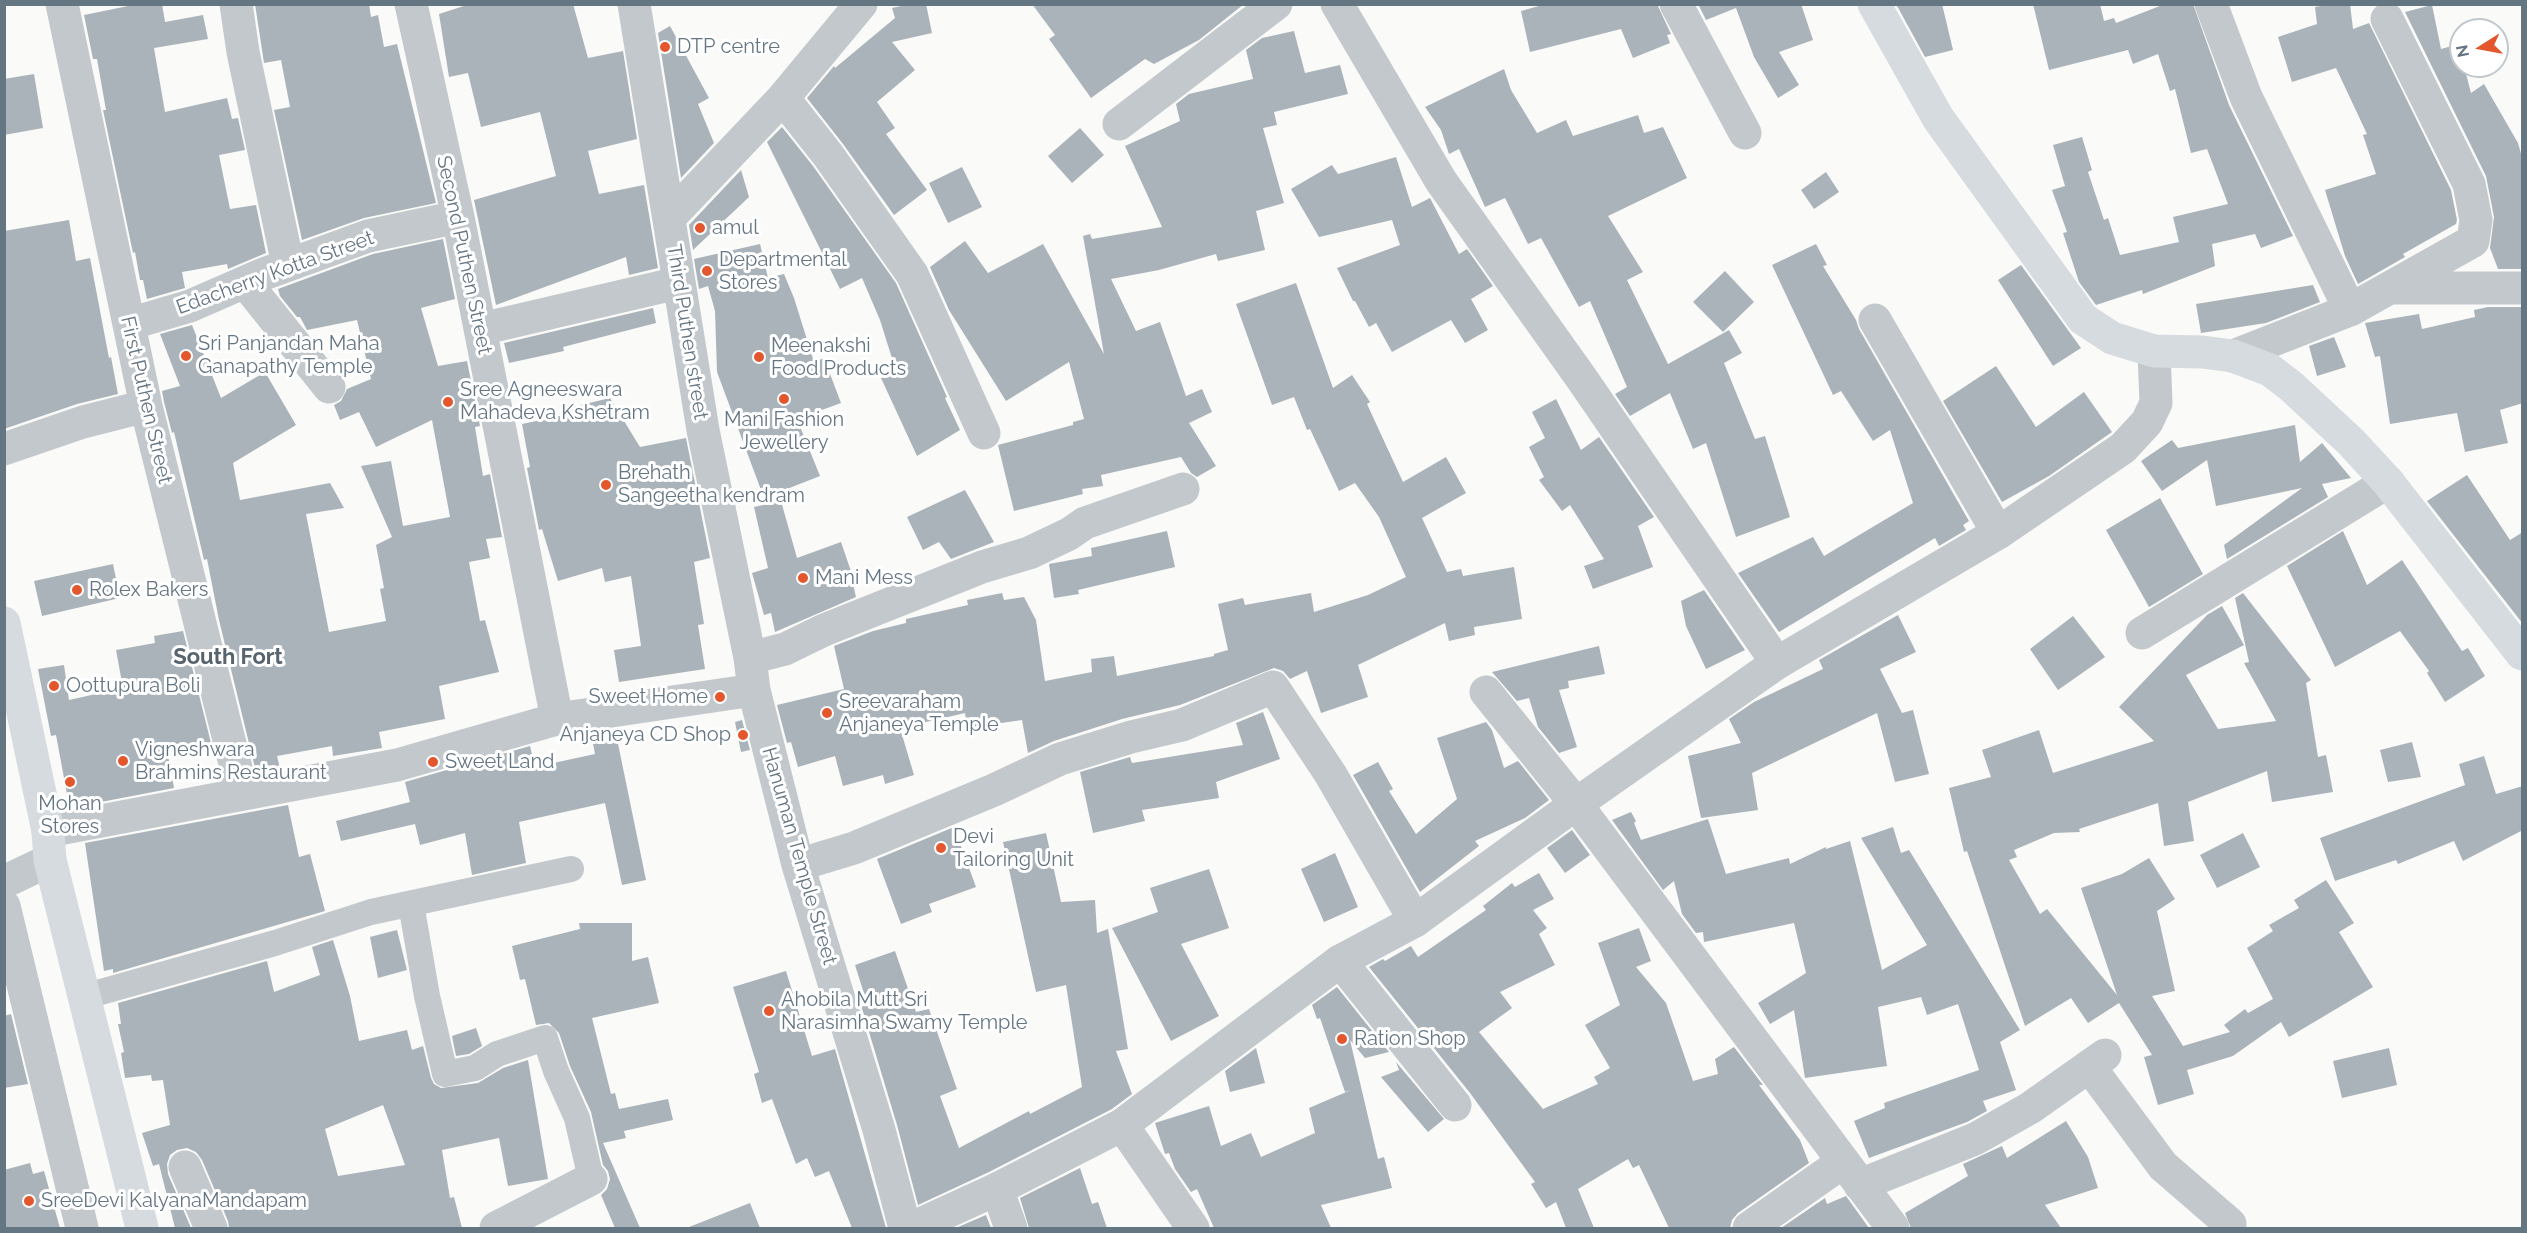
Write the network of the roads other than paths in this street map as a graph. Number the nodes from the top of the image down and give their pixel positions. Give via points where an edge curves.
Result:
1 (62, 4) edge
2 (236, 4) edge
3 (411, 4) edge
4 (634, 4) edge
5 (861, 4) edge
6 (1276, 4) edge
7 (1337, 4) edge
8 (1676, 4) edge
9 (1874, 4) edge
10 (2211, 4) edge
11 (2388, 19) dead end
12 (783, 98) junction
13 (1119, 124) dead end
14 (1745, 133) dead end
15 (670, 217) junction
16 (458, 218) junction
17 (288, 265) junction
18 (245, 282) junction
19 (678, 283) junction
20 (2390, 288) junction
21 (2523, 288) edge
22 (2350, 310) junction
23 (1875, 320) dead end
24 (129, 324) junction
25 (481, 329) junction
26 (2154, 351) junction
27 (2233, 356) junction
28 (329, 387) dead end
29 (146, 406) junction
30 (984, 433) dead end
31 (4, 449) edge
32 (2388, 482) junction
33 (1183, 489) dead end
34 (1998, 533) junction
35 (4, 623) edge
36 (2142, 633) dead end
37 (2523, 654) edge
38 (1777, 663) junction
39 (752, 674) junction
40 (1486, 692) dead end
41 (557, 719) junction
42 (242, 792) junction
43 (1576, 804) junction
44 (49, 845) junction
45 (798, 865) junction
46 (571, 869) dead end
47 (4, 882) edge
48 (411, 904) junction
49 (4, 906) edge
50 (1415, 921) junction
51 (1340, 961) junction
52 (83, 997) junction
53 (1455, 1105) dead end
54 (1122, 1125) junction
55 (185, 1167) dead end
56 (1851, 1174) junction
57 (591, 1179) joint
58 (997, 1189) junction
59 (2230, 1224) dead end
60 (82, 1228) edge
61 (142, 1228) edge
62 (210, 1228) edge
63 (496, 1228) edge
64 (905, 1228) edge
65 (912, 1228) edge
66 (1011, 1228) edge
67 (1193, 1228) edge
68 (1749, 1228) edge
69 (1893, 1228) edge

1 - 24 street, First Puthen Street
2 - 17 street
3 - 16 street, Second Puthen Street
4 - 15 street, Third Puthen street
5 - 12 street
6 - 13 street
7 - 38 street via 1441,181
8 - 14 street
9 - 26 main road via 1938,118 2083,319 2112,338
10 - 22 street via 2246,97
11 - 20 street via 2469,184 2476,220 2473,241
12 - 15 street
12 - 30 street via 912,274
15 - 19 street, Third Puthen street
16 - 17 street, Edacherry Kotta Street via 368,236
16 - 25 street
16 - 41 street, Second Puthen Street
17 - 18 street, Edacherry Kotta Street
18 - 24 street, Edacherry Kotta Street via 190,306
18 - 28 street
19 - 25 street
19 - 39 street, Third Puthen street
20 - 21 street
20 - 22 street
22 - 27 street
23 - 34 street
24 - 29 street, First Puthen Street
25 - 41 street
26 - 27 main road
26 - 34 street via 2156,403 2147,422 2123,448
27 - 32 main road via 2270,370 2292,387
29 - 31 street
29 - 42 street, First Puthen Street
32 - 36 street
32 - 37 main road
33 - 39 street via 1085,523 1029,553 982,567 824,630 785,648
34 - 38 street
35 - 44 main road
38 - 43 street
39 - 41 street
39 - 45 street, Hanuman Temple Street
40 - 43 street
41 - 42 street via 397,765
42 - 44 street
43 - 50 street
43 - 56 street
44 - 47 street
44 - 52 main road
45 - 50 street via 854,848 1060,759 1182,725 1273,687 1331,775
45 - 64 street, Hanuman Temple Street
46 - 48 street
48 - 52 street via 371,912
48 - 57 street via 445,1074 475,1068 497,1054 545,1038 577,1118
49 - 60 street
50 - 51 street
51 - 53 street
51 - 54 street
52 - 61 main road
54 - 58 street
54 - 67 street
55 - 62 street
56 - 59 street via 1975,1138 2030,1108 2097,1061 2163,1166
56 - 68 street
56 - 69 street
57 - 63 street
58 - 65 street
58 - 66 street

